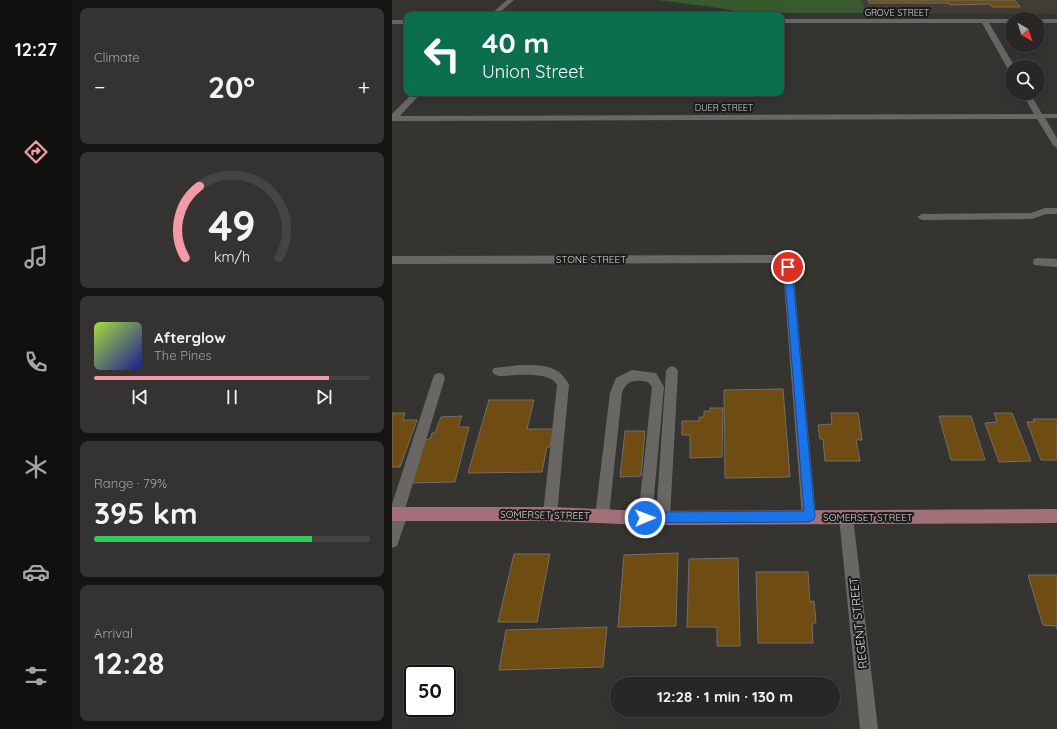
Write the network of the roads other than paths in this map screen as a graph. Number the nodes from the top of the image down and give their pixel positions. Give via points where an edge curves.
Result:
1 (511, 0) edge
2 (497, 12) edge
3 (784, 21) edge
4 (984, 21) junction
5 (1005, 21) edge
6 (1045, 21) edge
7 (1057, 21) edge
8 (392, 22) edge
9 (404, 22) edge
10 (1007, 60) edge
11 (414, 96) edge
12 (1030, 100) edge
13 (1040, 116) junction
14 (1057, 116) edge
15 (393, 118) edge
16 (1057, 145) edge
17 (1057, 211) edge
18 (922, 217) dead end
19 (392, 260) edge
20 (1038, 262) dead end
21 (1057, 262) edge
22 (498, 371) dead end
23 (672, 371) dead end
24 (439, 378) dead end
25 (396, 514) edge
26 (550, 514) junction
27 (602, 516) junction
28 (1057, 516) edge
29 (663, 517) junction
30 (809, 517) junction
31 (846, 517) junction
32 (645, 518) junction
33 (392, 541) edge
34 (869, 729) edge

1 - 2 street
3 - 4 street, GROVE STREET
4 - 5 street, GROVE STREET
4 - 10 street
6 - 7 street
8 - 9 street
11 - 15 street
12 - 13 street
13 - 14 street, DUER STREET
13 - 15 street, DUER STREET
13 - 16 street
17 - 18 street via 1045,211 1032,216
19 - 30 street, STONE STREET via 777,259 788,267
20 - 21 street
22 - 26 street via 550,372 559,377 563,385
23 - 29 street
24 - 25 street
25 - 26 main road, SOMERSET STREET
25 - 33 street
26 - 27 main road, SOMERSET STREET
27 - 32 main road, SOMERSET STREET
27 - 32 street via 616,393 620,382 632,375 652,377 658,387
28 - 31 main road, SOMERSET STREET
29 - 30 main road, SOMERSET STREET
29 - 32 main road, SOMERSET STREET
30 - 31 main road, SOMERSET STREET
31 - 34 street, REGENT STREET

